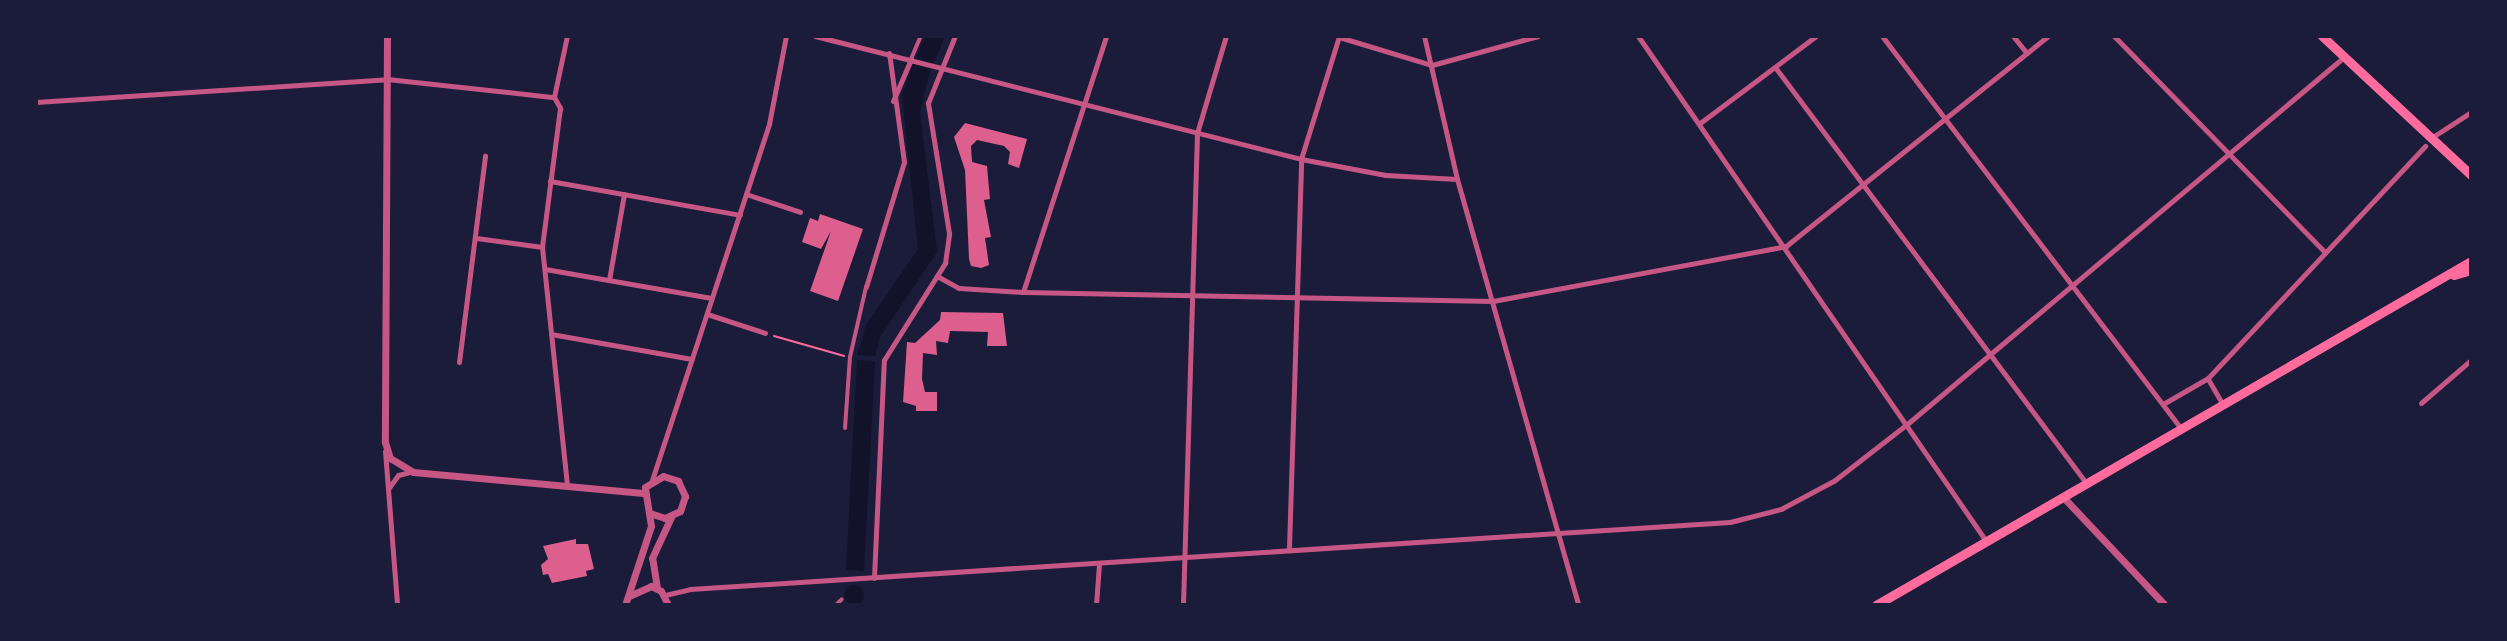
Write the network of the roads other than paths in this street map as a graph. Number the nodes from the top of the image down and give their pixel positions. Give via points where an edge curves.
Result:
1 (387, 36) edge
2 (567, 36) edge
3 (786, 36) edge
4 (815, 36) edge
5 (921, 36) edge
6 (955, 36) edge
7 (1106, 36) edge
8 (1226, 36) edge
9 (1338, 36) edge
10 (1424, 36) edge
11 (1538, 36) edge
12 (1638, 36) edge
13 (1816, 36) edge
14 (1882, 36) edge
15 (2013, 36) edge
16 (2048, 36) edge
17 (2114, 36) edge
18 (2322, 36) edge
19 (889, 53) junction
20 (2027, 53) junction
21 (2344, 57) junction
22 (913, 60) junction
23 (1432, 65) junction
24 (939, 67) junction
25 (1775, 67) junction
26 (387, 79) junction
27 (554, 97) junction
28 (36, 102) edge
29 (893, 102) junction
30 (1080, 105) junction
31 (2471, 112) edge
32 (1950, 119) junction
33 (1700, 123) junction
34 (1197, 133) junction
35 (2428, 142) junction
36 (2228, 155) junction
37 (485, 156) dead end
38 (1301, 159) junction
39 (2471, 177) edge
40 (1457, 179) junction
41 (550, 181) junction
42 (1865, 186) junction
43 (624, 194) junction
44 (746, 194) junction
45 (800, 212) dead end
46 (740, 215) junction
47 (475, 238) junction
48 (1786, 246) junction
49 (542, 247) junction
50 (2325, 252) junction
51 (2471, 261) edge
52 (545, 269) junction
53 (2471, 270) edge
54 (937, 276) junction
55 (609, 280) junction
56 (2439, 280) junction
57 (2073, 286) junction
58 (866, 287) joint
59 (1023, 292) junction
60 (1193, 296) junction
61 (1294, 297) junction
62 (712, 298) junction
63 (1493, 301) junction
64 (707, 314) junction
65 (765, 333) road end
66 (551, 334) junction
67 (1992, 354) junction
68 (692, 359) junction
69 (2471, 360) edge
70 (459, 362) dead end
71 (2208, 378) junction
72 (2162, 403) junction
73 (2421, 403) dead end
74 (2224, 405) junction
75 (1906, 425) junction
76 (845, 428) dead end
77 (2182, 430) junction
78 (385, 442) junction
79 (413, 472) junction
80 (652, 480) junction
81 (567, 483) junction
82 (2087, 485) junction
83 (643, 493) junction
84 (387, 498) junction
85 (2064, 498) junction
86 (650, 513) junction
87 (671, 517) junction
88 (1558, 533) junction
89 (1986, 541) junction
90 (1289, 548) junction
91 (1185, 558) junction
92 (1099, 564) junction
93 (874, 578) junction
94 (657, 588) junction
95 (665, 595) junction
96 (842, 599) dead end
97 (626, 603) edge
98 (397, 605) edge
99 (668, 605) edge
100 (836, 605) edge
101 (1096, 605) edge
102 (1183, 605) edge
103 (1578, 605) edge
104 (1876, 605) edge
105 (2165, 605) edge

1 - 26 street
2 - 27 street
3 - 44 street via 769,124
4 - 19 street
5 - 22 street
6 - 24 street
7 - 30 street
8 - 34 street
9 - 23 street
9 - 38 street
10 - 23 street
11 - 23 street
12 - 33 street
13 - 25 street
14 - 32 street
15 - 20 street
16 - 20 street
17 - 36 street
18 - 21 main road
19 - 22 street
19 - 29 street
20 - 32 street
21 - 35 main road
21 - 36 street
22 - 24 street
22 - 29 street
23 - 40 street
24 - 30 street
24 - 54 street via 928,103 949,233 945,263
25 - 33 street
25 - 42 street
26 - 27 street
26 - 28 street
26 - 78 street
27 - 41 street via 560,108
29 - 58 street via 904,162
30 - 34 street
30 - 59 street
31 - 35 street
32 - 42 street
32 - 57 street
33 - 48 street
34 - 38 street
34 - 60 street
35 - 39 main road
35 - 50 street
36 - 50 street
36 - 57 street
37 - 47 street
38 - 40 street via 1386,175
38 - 61 street
40 - 63 street
41 - 43 street
41 - 49 street
42 - 48 street
42 - 67 street
43 - 46 street
43 - 55 street
44 - 45 street
44 - 46 street
46 - 62 street
47 - 49 street
47 - 70 street
48 - 63 street
48 - 75 street
49 - 52 street
50 - 71 street
51 - 56 main road
52 - 55 street
52 - 66 street
53 - 56 main road
54 - 59 street via 959,288
54 - 93 street via 884,360
55 - 62 street
56 - 74 main road
57 - 67 street
57 - 72 street
58 - 76 street via 850,357
59 - 60 street
60 - 61 street
60 - 91 street
61 - 63 street
61 - 90 street
62 - 64 street
63 - 88 street
64 - 65 street
64 - 68 street
66 - 68 street
66 - 81 street
67 - 75 street
67 - 82 street
68 - 80 street
69 - 73 street
71 - 72 street
71 - 74 street
72 - 77 street
74 - 77 main road
75 - 88 street via 1835,480 1781,509 1730,522
75 - 89 street
77 - 82 main road
78 - 79 street via 393,462
78 - 84 street
79 - 81 street
79 - 84 street via 394,479
80 - 83 street
80 - 87 street via 668,476 682,485 683,506
81 - 83 street
82 - 85 main road
83 - 86 street
84 - 98 street
85 - 89 main road
85 - 105 street
86 - 87 street
86 - 97 street via 651,526
87 - 94 street via 652,558
88 - 90 street
88 - 103 street
89 - 104 main road
90 - 91 street
91 - 92 street
91 - 102 street
92 - 93 street
92 - 101 street
93 - 95 street via 683,589
94 - 95 street
94 - 97 street via 640,587
95 - 99 street
96 - 100 street

